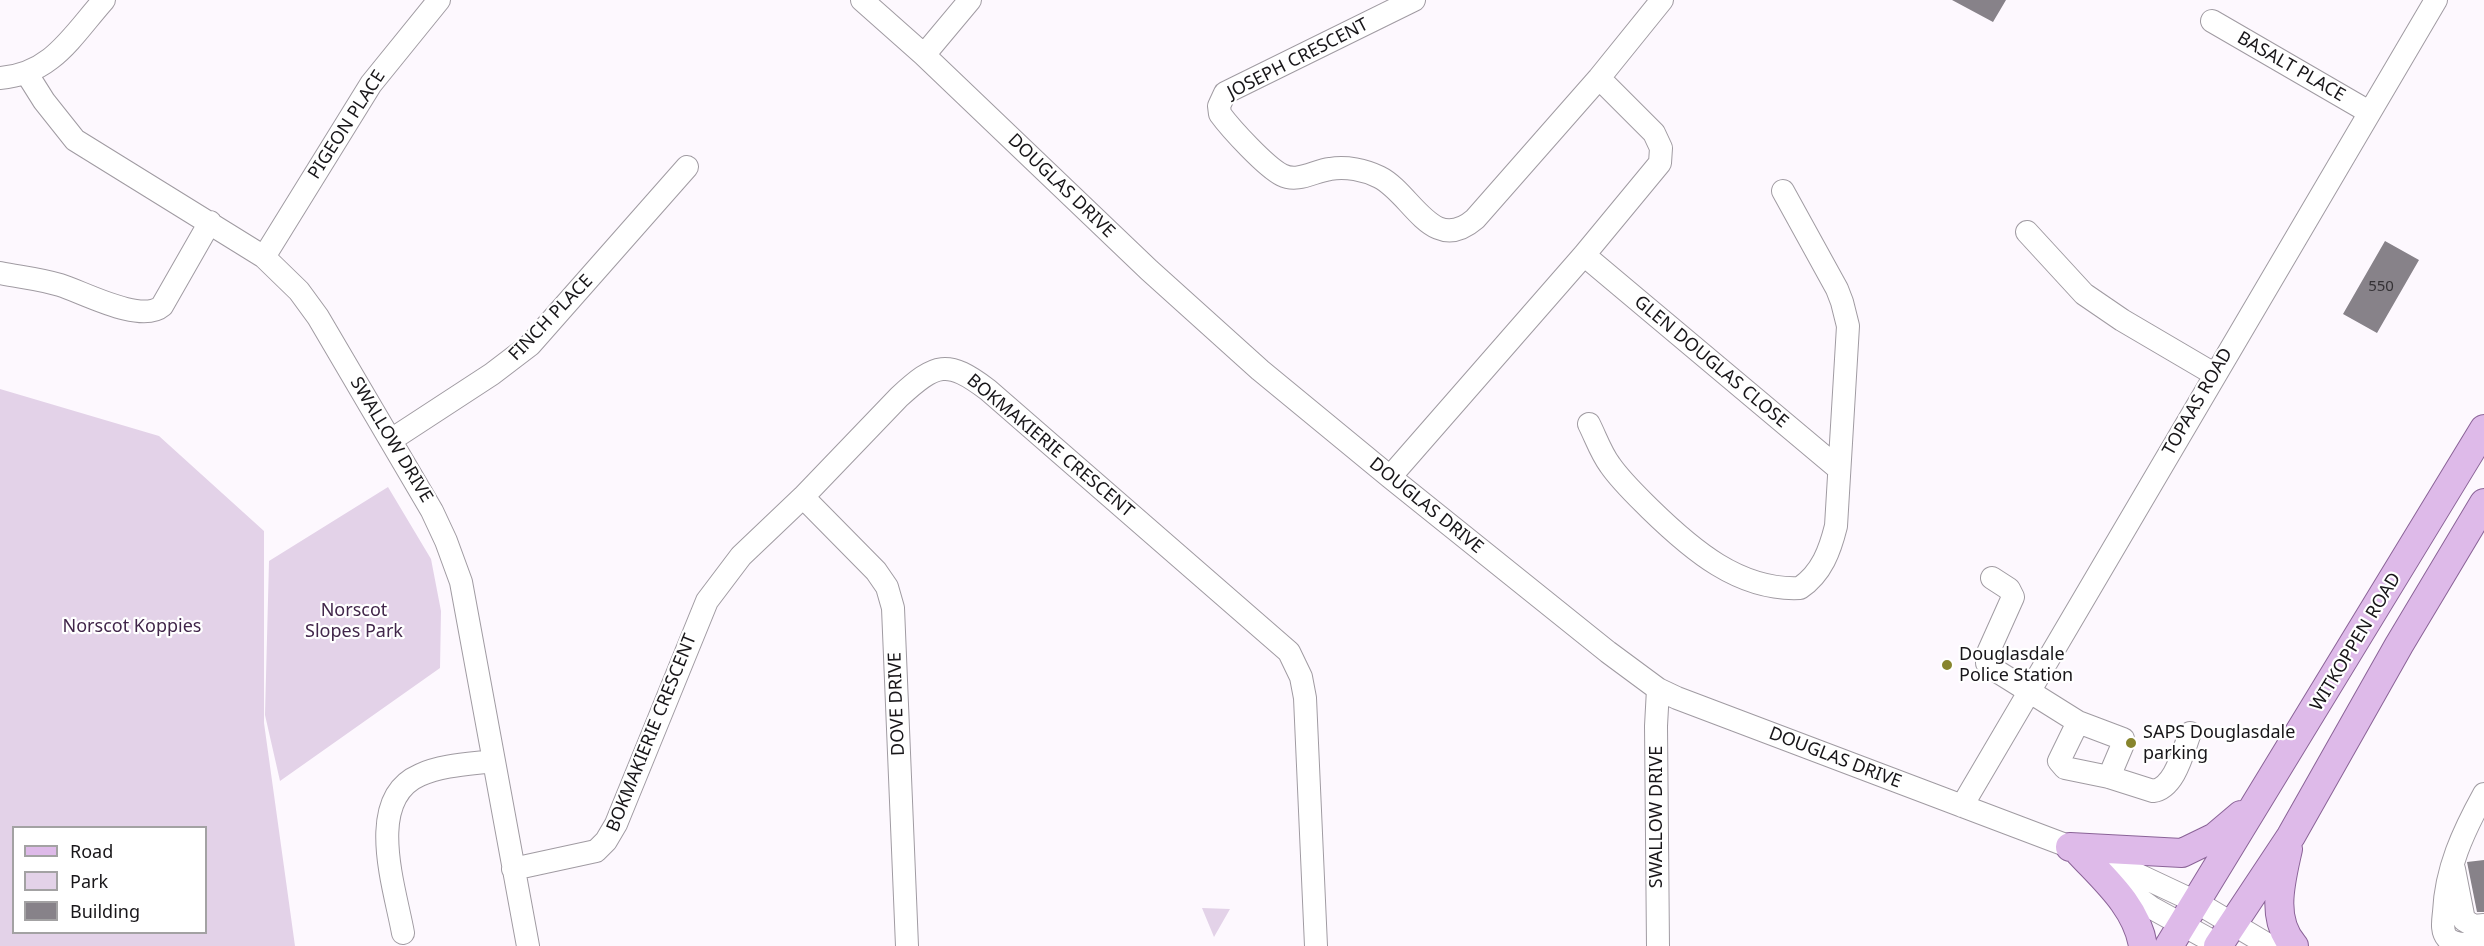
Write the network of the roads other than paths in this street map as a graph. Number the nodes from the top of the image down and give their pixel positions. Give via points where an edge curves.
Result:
1 (105, 0) edge
2 (439, 0) edge
3 (862, 0) edge
4 (970, 0) edge
5 (1414, 0) edge
6 (1662, 0) edge
7 (2436, 0) edge
8 (2212, 21) dead end
9 (924, 55) junction
10 (27, 74) junction
11 (0, 78) edge
12 (1599, 78) junction
13 (2369, 112) junction
14 (687, 167) dead end
15 (1783, 191) dead end
16 (210, 222) junction
17 (2027, 232) dead end
18 (1584, 255) junction
19 (264, 257) junction
20 (0, 273) edge
21 (2214, 374) junction
22 (1589, 424) dead end
23 (2484, 429) edge
24 (391, 440) junction
25 (1839, 469) junction
26 (1390, 477) junction
27 (803, 497) junction
28 (2484, 502) edge
29 (1992, 578) dead end
30 (1658, 689) junction
31 (2028, 691) junction
32 (2078, 722) junction
33 (2190, 733) dead end
34 (493, 760) junction
35 (2109, 777) junction
36 (2266, 789) junction
37 (2484, 794) edge
38 (1962, 806) junction
39 (2474, 829) edge
40 (2291, 836) junction
41 (2079, 852) junction
42 (2452, 861) junction
43 (513, 869) junction
44 (2183, 924) edge
45 (2484, 925) edge
46 (403, 933) dead end
47 (2222, 940) edge
48 (2484, 944) edge
49 (528, 946) edge
50 (907, 946) edge
51 (1316, 946) edge
52 (1658, 946) edge
53 (2142, 946) edge
54 (2270, 946) edge
55 (2294, 946) edge

1 - 10 street via 49,62
2 - 19 street, PIGEON PLACE via 371,84
3 - 9 street, DOUGLAS DRIVE
4 - 9 street
5 - 12 street, JOSEPH CRESCENT via 1225,93 1220,114 1279,174 1294,178 1346,168 1376,176 1389,183 1422,218 1455,231 1475,219
6 - 12 street, JOSEPH CRESCENT
7 - 13 street, TOPAAS ROAD
8 - 13 street, BASALT PLACE
9 - 26 street, DOUGLAS DRIVE via 1204,320
10 - 11 street
10 - 16 street, SWALLOW DRIVE via 75,140
12 - 18 street via 1654,133 1661,155 1660,163
13 - 21 street, TOPAAS ROAD
14 - 24 street, FINCH PLACE via 530,345
15 - 25 street via 1828,272 1846,316
16 - 19 street, SWALLOW DRIVE
16 - 20 street via 162,306 152,312 136,311 58,284
17 - 21 street via 2084,294
18 - 25 street, GLEN DOUGLAS CLOSE
18 - 26 street
19 - 24 street, SWALLOW DRIVE via 299,291 318,317
21 - 31 street, TOPAAS ROAD
22 - 25 street via 1610,466 1664,522 1705,557 1742,578 1768,586 1800,588 1822,567 1836,526
23 - 36 main road, WITKOPPEN ROAD
24 - 34 street, SWALLOW DRIVE via 432,511 461,582
26 - 30 street, DOUGLAS DRIVE
27 - 43 street, BOKMAKIERIE CRESCENT via 741,556 707,601 616,824 602,847 588,854
27 - 50 street, DOVE DRIVE via 876,571 891,597
27 - 51 street, BOKMAKIERIE CRESCENT via 913,384 936,370 956,369 988,390 1276,638 1298,666 1305,698
28 - 40 main road
29 - 31 street via 2009,589 2013,597 1986,660
30 - 38 street, DOUGLAS DRIVE
30 - 52 street, SWALLOW DRIVE
31 - 32 street
31 - 38 street, TOPAAS ROAD
32 - 35 street via 2123,739
32 - 35 street via 2060,764
33 - 35 street via 2168,783 2159,790
34 - 43 street, SWALLOW DRIVE
34 - 46 street via 431,771 412,779 399,793 388,819 386,843
36 - 41 main road via 2215,837 2182,853
36 - 44 main road, WITKOPPEN ROAD
37 - 39 street
38 - 41 street, DOUGLAS DRIVE
39 - 42 street
40 - 47 main road
40 - 55 main road via 2279,913
41 - 44 street, DOUGLAS DRIVE via 2119,886
41 - 53 main road via 2124,902 2135,920
42 - 45 street via 2464,920 2474,926
42 - 48 street via 2445,892 2444,931 2455,943
43 - 49 street, SWALLOW DRIVE
44 - 47 street, DOUGLAS DRIVE
47 - 54 street, DOUGLAS DRIVE

